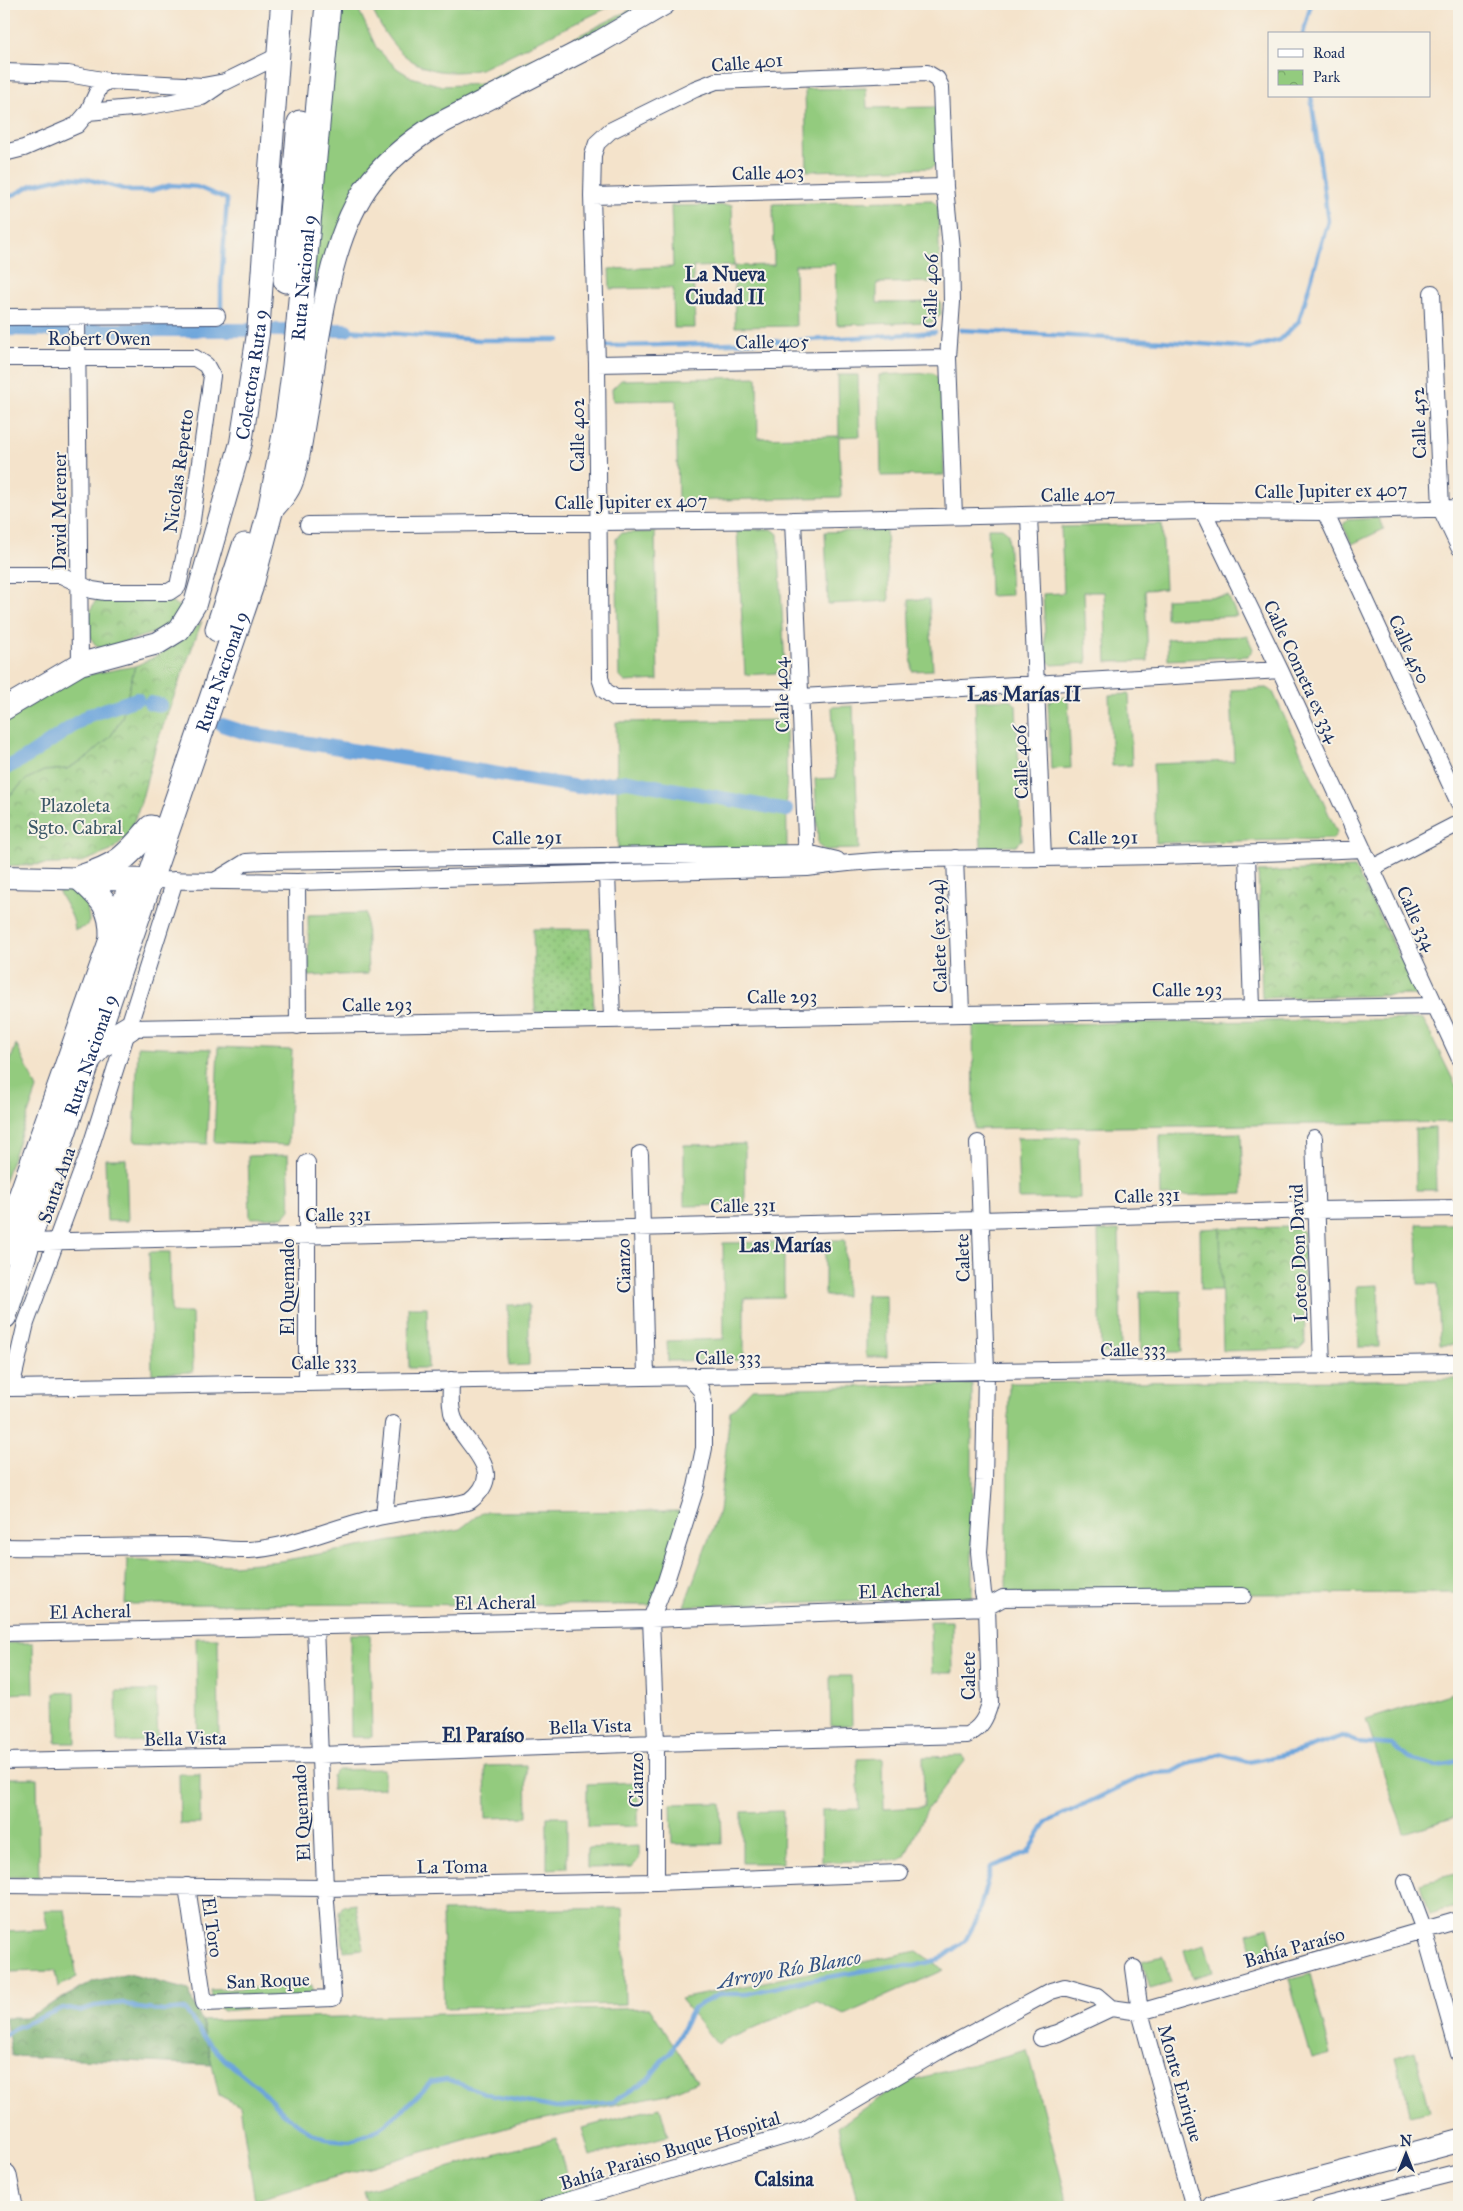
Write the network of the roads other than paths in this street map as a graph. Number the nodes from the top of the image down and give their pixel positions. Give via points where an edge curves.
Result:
1 (282, 4) edge
2 (313, 4) edge
3 (328, 4) edge
4 (664, 4) edge
5 (278, 56) junction
6 (4, 72) edge
7 (927, 73) joint
8 (108, 81) junction
9 (225, 82) junction
10 (88, 112) junction
11 (4, 153) edge
12 (593, 155) joint
13 (945, 187) junction
14 (592, 196) junction
15 (1432, 293) dead end
16 (217, 316) dead end
17 (4, 317) edge
18 (77, 317) junction
19 (4, 358) edge
20 (78, 358) junction
21 (195, 358) joint
22 (948, 358) junction
23 (597, 364) junction
24 (1441, 508) junction
25 (1459, 508) edge
26 (1203, 511) junction
27 (270, 512) junction
28 (1325, 512) junction
29 (1030, 515) junction
30 (954, 516) junction
31 (793, 520) junction
32 (598, 522) junction
33 (308, 525) dead end
34 (1459, 547) edge
35 (4, 575) edge
36 (79, 585) junction
37 (80, 664) junction
38 (1280, 670) junction
39 (1037, 684) junction
40 (801, 697) junction
41 (4, 709) edge
42 (1459, 803) edge
43 (1459, 823) edge
44 (151, 828) junction
45 (1363, 849) junction
46 (1247, 854) junction
47 (956, 858) junction
48 (1043, 858) junction
49 (807, 860) junction
50 (1372, 868) junction
51 (607, 873) junction
52 (4, 877) edge
53 (80, 878) junction
54 (153, 880) junction
55 (216, 881) junction
56 (297, 882) junction
57 (112, 937) junction
58 (1435, 1006) junction
59 (1252, 1008) junction
60 (961, 1012) junction
61 (612, 1020) junction
62 (298, 1026) junction
63 (129, 1028) junction
64 (90, 1057) junction
65 (1459, 1057) edge
66 (1314, 1138) dead end
67 (978, 1143) dead end
68 (640, 1154) dead end
69 (307, 1163) dead end
70 (1459, 1208) edge
71 (1316, 1210) junction
72 (981, 1220) junction
73 (642, 1227) junction
74 (307, 1235) junction
75 (57, 1241) junction
76 (10, 1244) edge
77 (4, 1316) edge
78 (1454, 1364) dead end
79 (1322, 1366) junction
80 (986, 1371) junction
81 (720, 1377) junction
82 (646, 1378) junction
83 (690, 1378) junction
84 (451, 1380) junction
85 (307, 1382) junction
86 (7, 1388) edge
87 (704, 1403) junction
88 (393, 1424) dead end
89 (384, 1516) junction
90 (4, 1547) edge
91 (1243, 1596) dead end
92 (987, 1607) junction
93 (651, 1618) junction
94 (315, 1626) junction
95 (4, 1632) edge
96 (967, 1735) joint
97 (656, 1743) junction
98 (318, 1756) junction
99 (4, 1760) edge
100 (900, 1873) dead end
101 (656, 1882) junction
102 (1406, 1882) dead end
103 (4, 1885) edge
104 (187, 1886) junction
105 (325, 1888) junction
106 (1459, 1920) edge
107 (1424, 1930) junction
108 (1134, 1968) dead end
109 (333, 1998) joint
110 (204, 2003) joint
111 (1111, 2008) junction
112 (1140, 2012) junction
113 (1041, 2038) dead end
114 (1459, 2054) edge
115 (1459, 2141) edge
116 (1459, 2172) edge
117 (4, 2176) edge
118 (592, 2201) edge
119 (10, 2207) edge
120 (547, 2207) edge
121 (1194, 2207) edge
122 (1213, 2207) edge
123 (1319, 2207) edge

1 - 5 street, Colectora Ruta 9
2 - 44 main road, Ruta Nacional 9 via 267,461 253,522
3 - 27 main road, Ruta Nacional 9 via 295,366 286,436
4 - 27 street via 601,41 435,126 392,158 372,181 350,219 334,267 292,482
5 - 9 street
5 - 37 street, Colectora Ruta 9 via 254,362 241,443 201,587 179,630 158,643
6 - 8 street via 68,74
7 - 12 street, Calle 401 via 716,81 610,131 597,143
7 - 13 street, Calle 406 via 937,79 941,87
8 - 9 street via 172,86
8 - 10 street via 100,86
9 - 10 street via 202,97
10 - 11 street via 78,125
12 - 14 street, Calle 402
13 - 14 street, Calle 403
13 - 22 street, Calle 406 via 952,302
14 - 23 street, Calle 402
15 - 24 street, Calle 452
16 - 18 street
17 - 18 street
18 - 20 street, David Merener
19 - 20 street, Robert Owen
20 - 21 street, Robert Owen
20 - 36 street, David Merener
21 - 36 street, Nicolas Repetto via 206,365 212,376 184,567 178,586 169,592 104,592
22 - 23 street, Calle 405
22 - 30 street, Calle 406
23 - 32 street, Calle 402
24 - 25 street, Calle Jupiter ex 407
24 - 28 street, Calle Jupiter ex 407
24 - 34 street, Calle 452
26 - 28 street, Calle Jupiter ex 407
26 - 29 street, Calle 407
26 - 38 street, Calle Cometa ex 334
27 - 54 main road, Ruta Nacional 9 via 250,588
28 - 42 street, Calle 450
29 - 30 street, Calle 407
29 - 39 street, Calle 406
30 - 31 street, Calle Jupiter ex 407
31 - 32 street, Calle Jupiter ex 407
31 - 40 street, Calle 404
32 - 33 street, Calle Jupiter ex 407
32 - 40 street, Calle 402 via 600,678 604,690 615,698 625,699
35 - 36 street via 61,576
36 - 37 street, David Merener
37 - 41 street, Colectora Ruta 9
38 - 39 street
38 - 45 street, Calle Cometa ex 334
39 - 40 street
39 - 48 street, Calle 406
40 - 49 street, Calle 404
43 - 50 street
44 - 53 main road via 118,863
44 - 54 main road, Ruta Nacional 9
45 - 46 street, Calle 291
45 - 50 street, Calle 334
46 - 48 street, Calle 291
46 - 59 street
47 - 48 street, Calle 291
47 - 49 street, Calle 291
47 - 60 street, Calete (ex 294)
49 - 51 street, Calle 291
49 - 55 street, Calle 291 via 264,861 246,862
50 - 58 street, Calle 334
51 - 56 street, Calle 291
51 - 61 street
52 - 53 street
53 - 54 street
53 - 57 main road via 107,907 113,923
54 - 55 street, Calle 291
54 - 57 main road, Ruta Nacional 9
54 - 63 street, Santa Ana
54 - 64 main road, Ruta Nacional 9
55 - 56 street, Calle 291
56 - 62 street
57 - 76 main road, Ruta Nacional 9
58 - 59 street, Calle 293
58 - 65 street, Calle 334
59 - 60 street, Calle 293
60 - 61 street, Calle 293
61 - 62 street, Calle 293
62 - 63 street, Calle 293
63 - 64 main road via 101,1045
63 - 75 street, Santa Ana
64 - 76 main road, Ruta Nacional 9
66 - 71 street, Loteo Don David
67 - 72 street, Calete
68 - 73 street, Cianzo
69 - 74 street, El Quemado
70 - 71 street, Calle 331
71 - 72 street, Calle 331
71 - 79 street, Loteo Don David
72 - 73 street, Calle 331
72 - 80 street, Calete
73 - 74 street, Calle 331
73 - 82 street, Cianzo
74 - 75 street, Calle 331
74 - 85 street, El Quemado
75 - 76 street, Calle 331
75 - 86 street, Santa Ana via 26,1323
76 - 77 main road, Ruta Nacional 9
78 - 79 street, Calle 333
79 - 80 street, Calle 333
80 - 81 street, Calle 333
80 - 92 street, Calete via 979,1552
81 - 83 street, Calle 333
81 - 87 street
82 - 83 street, Calle 333
82 - 84 street, Calle 333
83 - 87 street via 701,1390
84 - 85 street, Calle 333
84 - 89 street via 454,1418 482,1458 486,1477 482,1492 470,1501 455,1505
85 - 86 street, Calle 333
87 - 93 street via 704,1448 696,1487
88 - 89 street
89 - 90 street via 297,1541 248,1550 197,1546
91 - 92 street, El Acheral via 1003,1598
92 - 93 street, El Acheral
92 - 96 street, Calete via 990,1703 977,1730
93 - 94 street, El Acheral
93 - 97 street, Cianzo
94 - 95 street, El Acheral
94 - 98 street, El Quemado
96 - 97 street, Bella Vista
97 - 98 street, Bella Vista
97 - 101 street, Cianzo
98 - 99 street, Bella Vista
98 - 105 street, El Quemado
100 - 101 street, La Toma
101 - 105 street, La Toma
102 - 107 street
103 - 104 street, La Toma
104 - 105 street, La Toma
104 - 110 street, El Toro
105 - 109 street, El Quemado
106 - 107 street, Bahía Paraíso
107 - 112 street, Bahía Paraíso
107 - 114 street
108 - 112 street, Monte Enrique
109 - 110 street, San Roque
111 - 112 street
111 - 113 street
111 - 118 street, Bahía Paraiso Buque Hospital via 1097,1996 1081,1991 1065,1987 1051,1991 936,2053 805,2130
112 - 121 street, Monte Enrique
115 - 122 street
116 - 123 street
117 - 119 main road
118 - 120 street, Bahía Paraiso Buque Hospital

